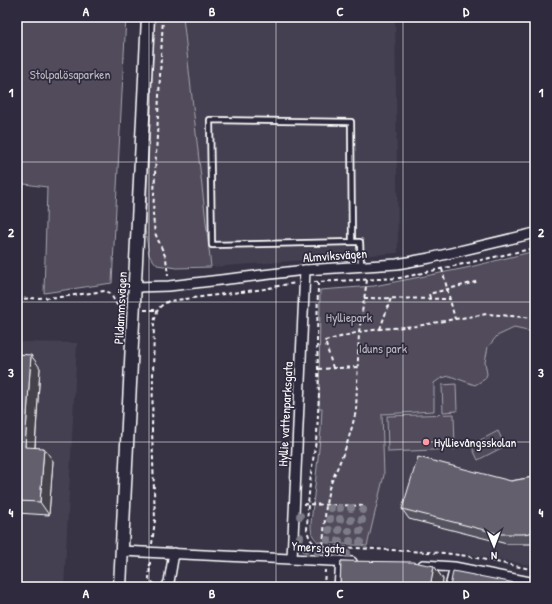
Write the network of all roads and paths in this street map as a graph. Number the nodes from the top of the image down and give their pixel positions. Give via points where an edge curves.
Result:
1 (147, 17) edge
2 (163, 17) edge
3 (535, 233) edge
4 (352, 242) junction
5 (535, 248) edge
6 (361, 267) junction
7 (442, 269) junction
8 (305, 270) junction
9 (367, 280) junction
10 (479, 281) dead end
11 (304, 282) junction
12 (318, 282) junction
13 (169, 286) junction
14 (135, 287) junction
15 (448, 289) junction
16 (364, 298) junction
17 (391, 298) junction
18 (430, 298) junction
19 (450, 298) junction
20 (17, 299) edge
21 (122, 309) dead end
22 (535, 318) edge
23 (455, 319) junction
24 (380, 329) junction
25 (359, 332) junction
26 (358, 367) junction
27 (334, 368) junction
28 (318, 369) junction
29 (294, 503) junction
30 (308, 504) junction
31 (326, 504) junction
32 (366, 506) dead end
33 (323, 547) junction
34 (122, 551) junction
35 (151, 553) junction
36 (174, 553) junction
37 (292, 559) junction
38 (326, 560) junction
39 (341, 561) junction
40 (362, 562) edge
41 (416, 565) edge
42 (454, 567) junction
43 (535, 570) edge
44 (535, 583) edge
45 (120, 587) edge
46 (158, 587) edge
47 (166, 587) edge
48 (324, 587) edge
49 (339, 587) edge
50 (450, 587) edge

1 - 14 main road, Pildammsvägen
2 - 13 path via 153,214 155,233 166,258
3 - 6 street, Almviksvägen via 430,258
4 - 4 lane via 212,245 210,120 351,122
4 - 6 lane via 360,242
5 - 7 path
6 - 8 street, Almviksvägen
7 - 9 path via 400,278
7 - 15 path
8 - 11 street, Hyllie vattenparksgata
8 - 13 street, Almviksvägen
9 - 12 path
9 - 16 path
10 - 15 path
11 - 12 path
11 - 29 street, Hyllie vattenparksgata
11 - 35 path via 169,301 157,310 154,323 152,430 155,520
12 - 28 path
13 - 14 street, Almviksvägen
14 - 34 main road, Pildammsvägen
15 - 18 path via 429,294
15 - 19 path
16 - 17 path
16 - 25 path
17 - 18 path
17 - 24 path
18 - 19 path
19 - 23 path
20 - 21 path via 105,291 110,293
22 - 23 path via 487,314
23 - 24 path
24 - 25 path
25 - 26 path
25 - 27 path via 325,341
26 - 27 path
26 - 31 path via 356,411 346,447 329,488
27 - 28 path
28 - 30 path via 317,433
29 - 30 path
29 - 37 street, Hyllie vattenparksgata
30 - 31 path
30 - 33 path via 310,539 315,545
31 - 32 path
31 - 33 path
33 - 38 path
33 - 43 path via 444,553
34 - 35 street, Ymers gata
34 - 45 main road, Pildammsvägen
35 - 36 street, Ymers gata
35 - 46 path via 149,579
36 - 37 street, Ymers gata
36 - 47 street
37 - 38 street, Ymers gata
38 - 39 street, Ymers gata
38 - 48 path
39 - 40 street, Ymers gata
39 - 49 street
41 - 42 street
42 - 44 street
42 - 50 street

